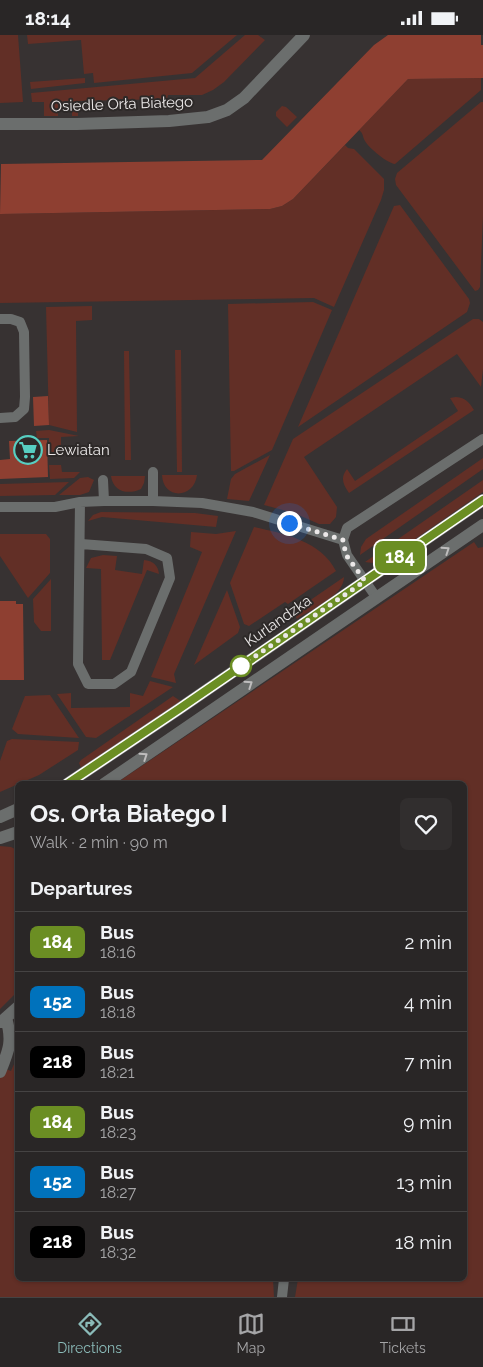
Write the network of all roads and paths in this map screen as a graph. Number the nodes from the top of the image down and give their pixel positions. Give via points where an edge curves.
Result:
1 (304, 35) edge
2 (0, 124) edge
3 (0, 319) edge
4 (0, 418) edge
5 (483, 439) edge
6 (153, 472) dead end
7 (103, 480) dead end
8 (483, 500) edge
9 (104, 501) junction
10 (153, 501) junction
11 (80, 502) junction
12 (0, 507) edge
13 (483, 525) edge
14 (343, 540) junction
15 (81, 544) junction
16 (365, 581) junction
17 (376, 597) junction
18 (71, 781) edge
19 (108, 781) edge
20 (15, 810) edge
21 (0, 817) edge
22 (15, 833) edge
23 (0, 838) edge
24 (15, 1010) edge
25 (3, 1020) edge
26 (0, 1071) edge
27 (284, 1281) edge
28 (282, 1297) edge

1 - 2 street, Osiedle Orła Białego via 244,98 208,117 86,124
3 - 4 lane via 20,323 24,332 25,397 24,409 15,417
5 - 14 lane via 347,528
6 - 10 lane
7 - 9 lane
8 - 16 street, Kurlandzka
9 - 10 lane
9 - 11 lane
10 - 14 lane via 202,503 254,513
11 - 12 lane via 55,507
11 - 15 lane
17 -> 13 street
14 - 16 lane via 346,555
15 - 15 lane via 78,665 88,684 114,685 131,672 135,663 170,578 167,558 146,549
16 - 17 lane
16 - 18 street, Kurlandzka
19 -> 17 street
20 - 21 street
22 - 23 street
24 - 25 street
25 - 26 street via 11,1041
27 - 28 lane

